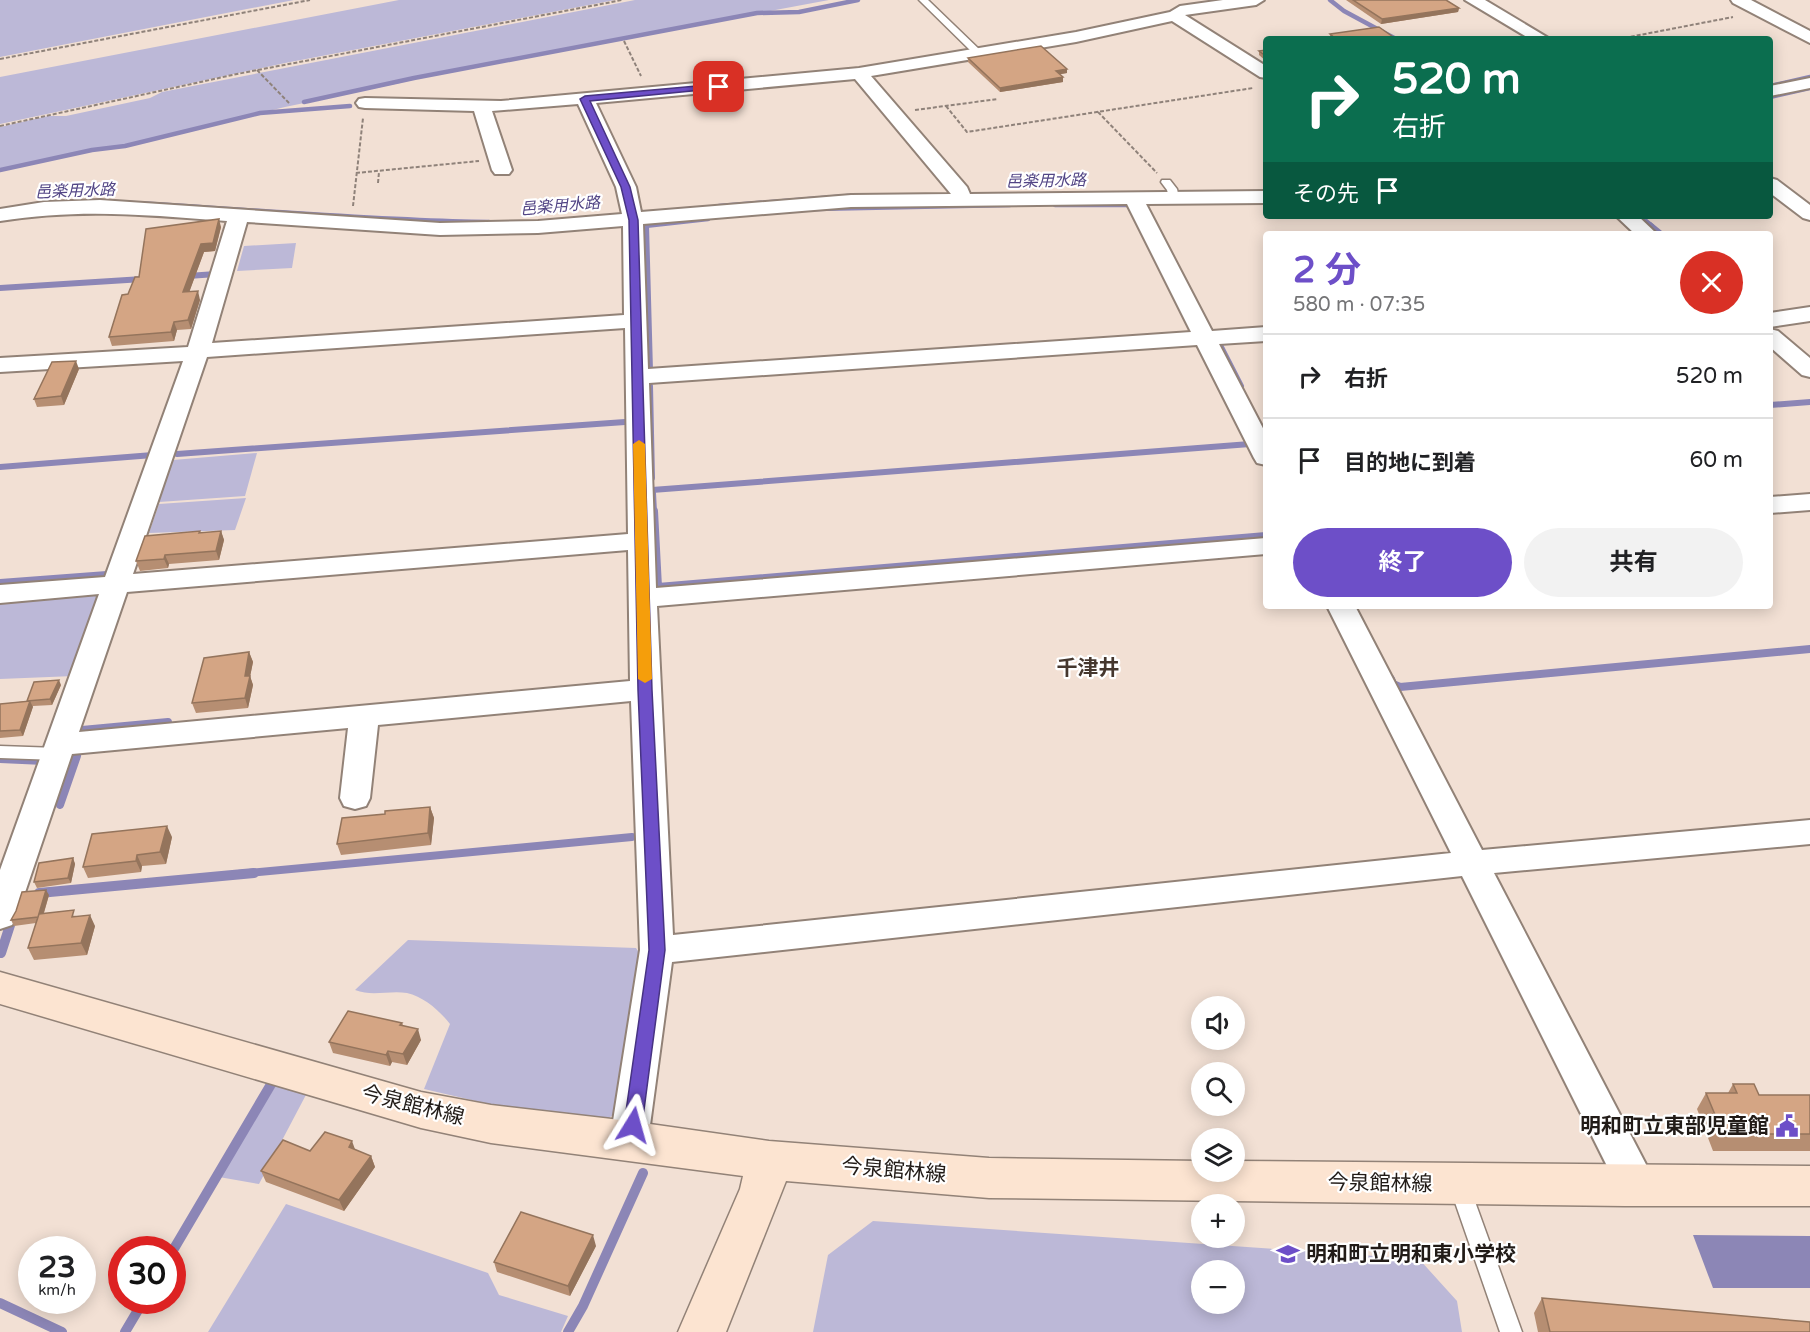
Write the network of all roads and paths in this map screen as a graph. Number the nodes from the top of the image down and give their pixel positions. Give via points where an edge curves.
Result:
1 (309, 0) edge
2 (622, 0) edge
3 (923, 0) edge
4 (1164, 0) edge
5 (1256, 0) edge
6 (1473, 0) edge
7 (1739, 0) edge
8 (1761, 12) junction
9 (1177, 14) junction
10 (1537, 36) edge
11 (1635, 36) edge
12 (1810, 38) edge
13 (624, 41) dead end
14 (978, 53) junction
15 (0, 59) edge
16 (257, 70) junction
17 (1263, 71) edge
18 (859, 73) junction
19 (1810, 83) edge
20 (1255, 88) dead end
21 (1773, 90) edge
22 (648, 93) junction
23 (585, 99) junction
24 (998, 99) dead end
25 (365, 102) joint
26 (289, 103) dead end
27 (483, 106) junction
28 (946, 106) junction
29 (1098, 112) junction
30 (893, 113) junction
31 (0, 126) edge
32 (500, 165) joint
33 (356, 172) junction
34 (379, 172) junction
35 (378, 183) dead end
36 (1773, 186) edge
37 (1171, 191) junction
38 (961, 197) junction
39 (1263, 197) edge
40 (1134, 199) junction
41 (352, 212) dead end
42 (1810, 214) edge
43 (0, 215) edge
44 (239, 216) junction
45 (633, 216) junction
46 (1630, 219) edge
47 (1644, 231) edge
48 (1810, 314) edge
49 (1773, 320) edge
50 (636, 321) junction
51 (1263, 334) edge
52 (1205, 338) junction
53 (1773, 339) edge
54 (198, 352) junction
55 (0, 365) edge
56 (1810, 370) edge
57 (637, 378) junction
58 (1263, 452) edge
59 (1810, 502) edge
60 (1773, 506) edge
61 (641, 541) junction
62 (1263, 546) edge
63 (116, 585) junction
64 (0, 594) edge
65 (643, 598) junction
66 (1343, 609) edge
67 (645, 690) junction
68 (364, 716) junction
69 (60, 749) junction
70 (0, 752) edge
71 (355, 798) dead end
72 (1810, 832) edge
73 (1472, 863) junction
74 (0, 916) edge
75 (657, 950) junction
76 (0, 988) edge
77 (629, 1140) junction
78 (770, 1160) junction
79 (1458, 1184) junction
80 (1637, 1186) junction
81 (1810, 1186) edge
82 (702, 1332) edge
83 (1511, 1332) edge

1 - 15 path
2 - 16 path
3 - 14 lane
4 - 9 street
5 - 9 street
6 - 10 street
7 - 8 street
8 - 11 path
8 - 12 street
9 - 14 street via 1076,37
9 - 17 street
13 - 22 path
14 - 18 street
16 - 26 path
16 - 31 path
18 - 22 street
18 - 30 street
19 - 21 street
20 - 29 path
22 - 23 street
23 - 27 street
23 - 45 street via 626,187
24 - 28 path
25 - 27 street
25 - 33 path
27 - 32 street
28 - 29 path via 967,132
28 - 30 path
29 - 37 path
30 - 38 street
32 - 34 path
33 - 34 path
33 - 41 path
34 - 35 path
36 - 42 street
37 - 39 street
37 - 40 street
38 - 40 street
38 - 45 street
40 - 52 street
43 - 44 street via 77,205
44 - 45 street via 440,228 538,227
44 - 54 street
45 - 50 street
46 - 47 street
48 - 49 street
50 - 54 street
50 - 57 street
51 - 52 street
52 - 57 street
52 - 58 street
53 - 56 street
54 - 55 street
54 - 63 street
57 - 61 street
59 - 60 street
61 - 63 street
61 - 65 street
62 - 65 street
63 - 64 street
63 - 69 street
65 - 67 street
66 - 73 street
67 - 68 street
67 - 75 street
68 - 69 street
68 - 71 street
69 - 70 lane
69 - 74 street
72 - 73 street
73 - 75 street
73 - 80 street
75 - 77 street
76 - 77 main road, 今泉館林線 via 421,1110 491,1124
77 - 78 main road, 今泉館林線
78 - 79 main road, 今泉館林線 via 989,1178
78 - 82 main road via 762,1189
79 - 80 main road, 今泉館林線
79 - 83 lane
80 - 81 main road, 今泉館林線

